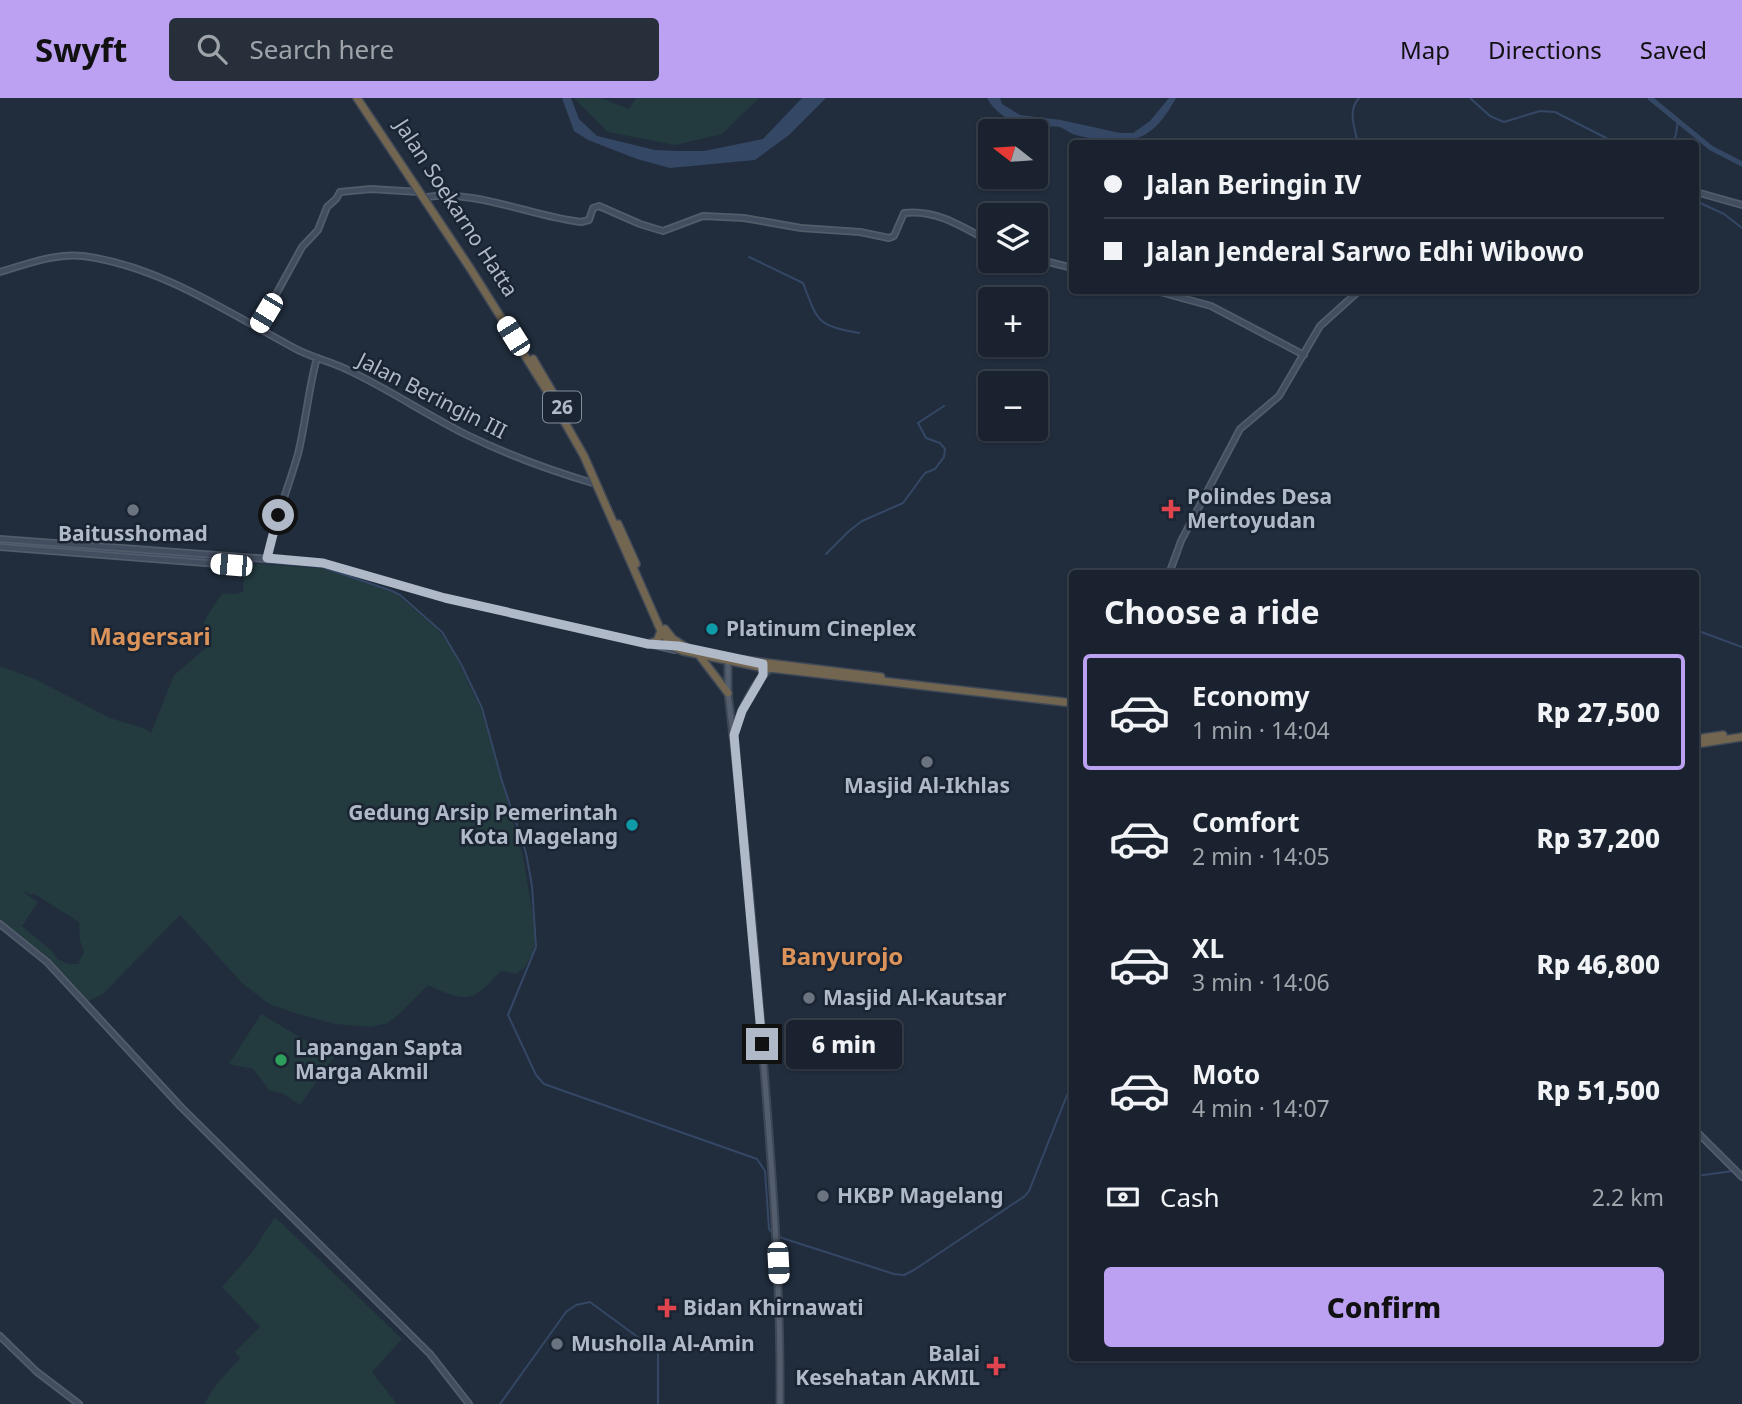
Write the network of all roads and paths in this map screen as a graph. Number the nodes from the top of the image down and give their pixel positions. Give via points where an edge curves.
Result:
1 (360, 98) edge
2 (419, 192) junction
3 (1699, 193) edge
4 (427, 197) junction
5 (1742, 205) edge
6 (444, 227) junction
7 (978, 235) edge
8 (1048, 262) edge
9 (1069, 267) edge
10 (0, 272) edge
11 (1169, 294) edge
12 (1356, 294) edge
13 (258, 327) junction
14 (1304, 355) junction
15 (317, 358) junction
16 (598, 484) junction
17 (0, 538) edge
18 (0, 547) edge
19 (200, 554) junction
20 (238, 555) junction
21 (257, 558) junction
22 (267, 558) junction
23 (199, 562) junction
24 (240, 562) junction
25 (1170, 570) edge
26 (667, 638) junction
27 (648, 644) junction
28 (660, 646) junction
29 (684, 649) junction
30 (699, 655) junction
31 (727, 659) junction
32 (758, 661) junction
33 (764, 672) junction
34 (728, 693) junction
35 (1069, 700) edge
36 (1069, 701) edge
37 (731, 715) junction
38 (740, 715) junction
39 (734, 735) junction
40 (1742, 735) edge
41 (1699, 738) edge
42 (1699, 743) edge
43 (0, 924) edge
44 (1699, 1134) edge
45 (1742, 1177) edge
46 (0, 1336) edge
47 (79, 1404) edge
48 (469, 1404) edge
49 (780, 1404) edge

1 - 2 highway, Jalan Soekarno Hatta / 26
1 - 4 highway, Jalan Soekarno Hatta / 26
2 - 6 highway, Jalan Soekarno Hatta / 26
2 - 13 street via 340,192 302,247
3 - 5 street
4 - 6 highway, Jalan Soekarno Hatta / 26
4 - 7 street via 485,200 581,222 589,220 598,206 663,231 698,217 738,217 890,239 904,213 926,214 944,217
6 - 16 highway, Jalan Soekarno Hatta / 26 via 542,382
8 - 9 street
10 - 13 street, Jalan Beringin III via 58,257 97,259 183,288
11 - 14 street via 1208,304
12 - 14 street via 1322,324
13 - 15 street, Jalan Beringin III
14 - 25 street via 1281,394 1233,440
15 - 16 street, Jalan Beringin III via 352,371 479,440
15 - 22 street via 298,452
16 - 26 highway, Jalan Soekarno Hatta / 26
17 - 19 street
18 - 23 street
19 - 20 street
19 - 23 street
20 - 21 street
20 - 24 street
21 - 22 street
21 - 24 street
22 - 27 street via 323,563 445,598
23 - 24 street
26 - 27 highway
26 - 28 street
26 - 29 highway, 26
26 - 29 highway, 26
27 - 28 street
28 - 29 street
29 - 30 highway, 26
29 - 31 highway, 26
30 - 31 highway, 26
30 - 34 highway
31 - 32 highway, 26
31 - 33 highway, 26
31 - 34 main road
32 - 33 main road
32 - 35 highway, 26
33 - 36 highway, 26 via 774,669
33 - 38 main road
34 - 37 main road
37 - 38 main road
37 - 39 main road
38 - 39 main road
39 - 49 main road via 776,1236
40 - 41 highway
40 - 42 highway
43 - 48 street via 47,962 181,1107 430,1354
44 - 45 street
46 - 47 street

